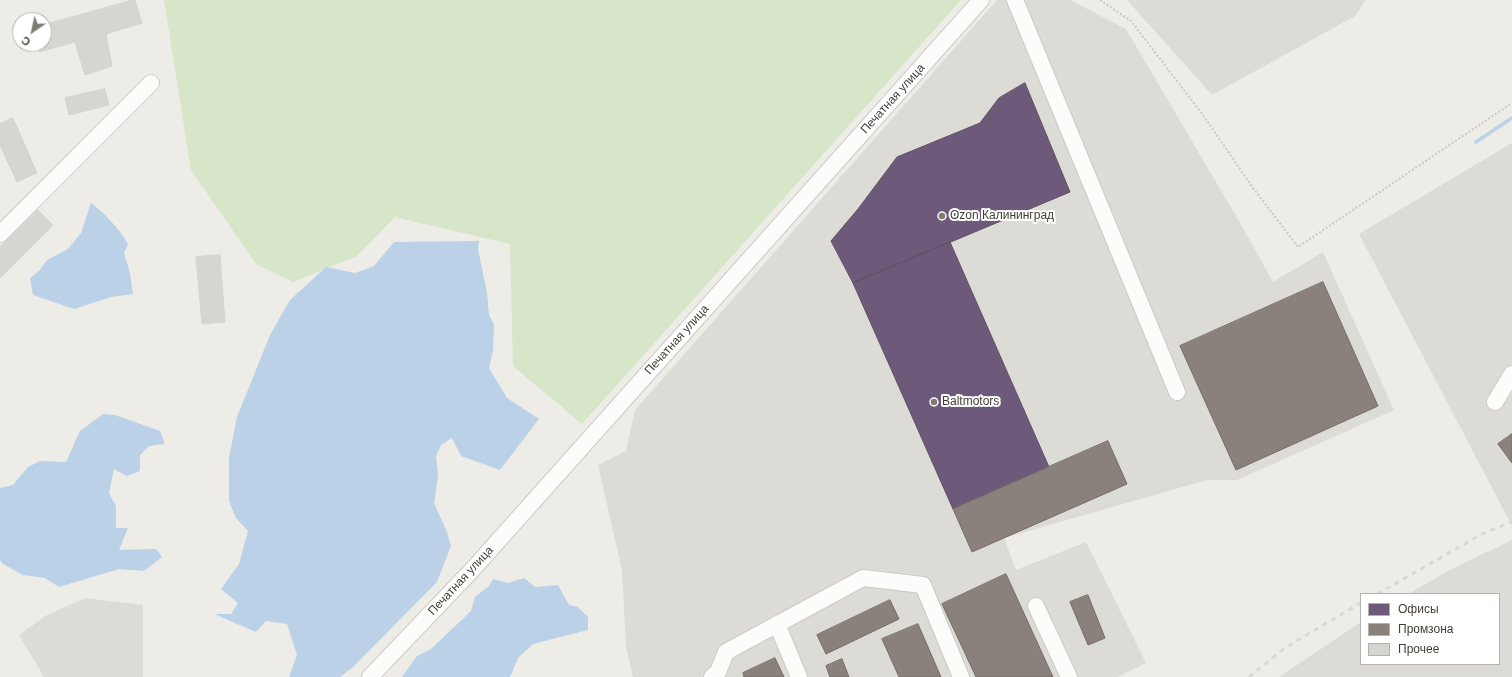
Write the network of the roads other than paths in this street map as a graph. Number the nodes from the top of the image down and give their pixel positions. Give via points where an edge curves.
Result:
1 (981, 0) edge
2 (1015, 0) edge
3 (151, 83) dead end
4 (0, 234) edge
5 (1512, 374) edge
6 (1177, 392) dead end
7 (1495, 402) dead end
8 (1036, 606) dead end
9 (777, 624) junction
10 (370, 677) edge
11 (712, 677) edge
12 (799, 677) edge
13 (961, 677) edge
14 (1068, 677) edge

1 - 10 street, Печатная улица via 473,569
2 - 6 street
3 - 4 street
5 - 7 street
8 - 14 street
9 - 11 street via 726,652 718,672
9 - 12 street
9 - 13 street via 863,578 923,585

